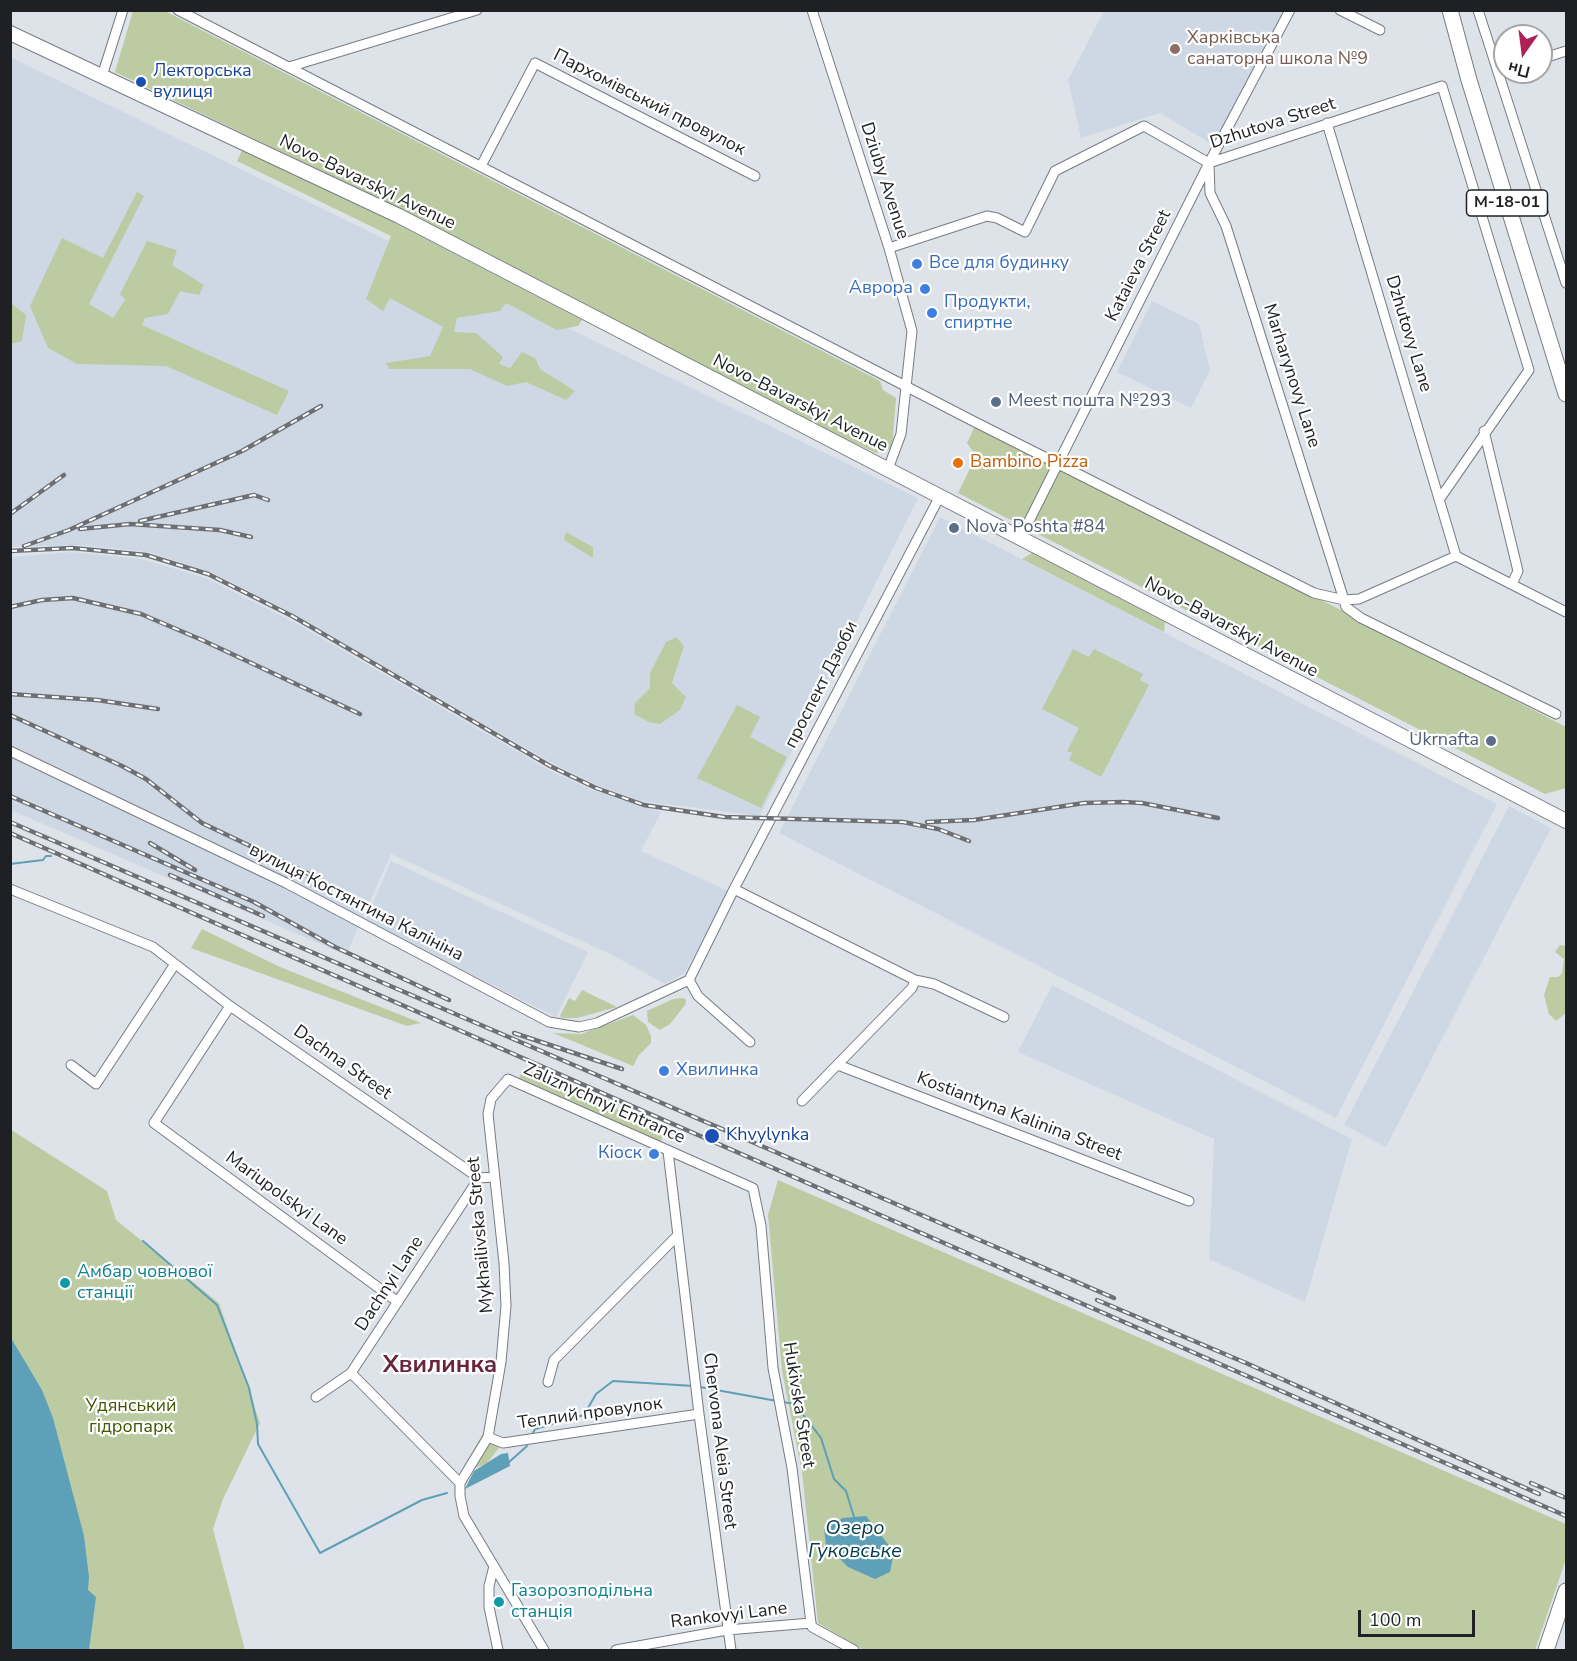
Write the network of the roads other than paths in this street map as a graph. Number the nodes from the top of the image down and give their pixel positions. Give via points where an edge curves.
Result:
1 (123, 10) edge
2 (178, 10) edge
3 (477, 10) edge
4 (812, 10) edge
5 (1290, 10) edge
6 (1340, 10) edge
7 (1450, 10) edge
8 (1478, 10) edge
9 (1380, 30) dead end
10 (10, 33) edge
11 (1493, 50) edge
12 (289, 67) junction
13 (102, 76) junction
14 (1505, 84) edge
15 (1326, 123) junction
16 (1209, 163) junction
17 (481, 166) junction
18 (755, 176) dead end
19 (889, 248) junction
20 (1566, 283) edge
21 (1565, 383) edge
22 (908, 387) junction
23 (1484, 431) junction
24 (1057, 463) junction
25 (888, 469) junction
26 (940, 496) junction
27 (1441, 497) junction
28 (1020, 539) junction
29 (1456, 556) junction
30 (1512, 584) junction
31 (1344, 600) junction
32 (1566, 612) edge
33 (1556, 714) dead end
34 (10, 752) edge
35 (1566, 821) edge
36 (10, 889) edge
37 (734, 889) junction
38 (175, 964) junction
39 (689, 980) junction
40 (915, 980) junction
41 (230, 1006) junction
42 (1004, 1017) dead end
43 (750, 1042) dead end
44 (71, 1065) dead end
45 (838, 1065) junction
46 (508, 1079) joint
47 (802, 1101) dead end
48 (668, 1151) junction
49 (494, 1177) junction
50 (479, 1178) junction
51 (753, 1188) joint
52 (1189, 1200) dead end
53 (676, 1236) junction
54 (399, 1302) junction
55 (351, 1373) junction
56 (548, 1382) dead end
57 (316, 1397) dead end
58 (699, 1414) junction
59 (488, 1437) junction
60 (460, 1483) junction
61 (494, 1566) junction
62 (1566, 1591) edge
63 (812, 1625) junction
64 (727, 1630) junction
65 (498, 1650) edge
66 (544, 1650) edge
67 (616, 1650) edge
68 (730, 1650) edge
69 (854, 1650) edge
70 (1546, 1650) edge

1 - 13 street
2 - 12 street
3 - 12 street
4 - 19 street, Dziuby Avenue
5 - 16 street, Kataieva Street
6 - 9 street
7 - 21 highway, М-18-01
8 - 11 street
10 - 13 main road, Novo-Bavarskyi Avenue
12 - 17 street
13 - 25 main road, Novo-Bavarskyi Avenue via 399,216
14 - 20 street
15 - 16 street, Dzhutova Street
15 - 23 street, Dzhutova Street via 1442,86 1529,370
15 - 27 street, Dzhutovy Lane
16 - 19 street, Dzhutova Street via 1144,126 1055,171 1025,232 987,216
16 - 24 street, Kataieva Street
16 - 31 street, Marharynovy Lane via 1210,193 1226,226
17 - 18 street, Пархомівський провулок via 535,63
17 - 22 street
19 - 22 street, Dziuby Avenue via 912,331
22 - 24 street
22 - 25 street, Dziuby Avenue via 901,434
23 - 27 street
23 - 30 street via 1518,571
24 - 28 street, Kataieva Street
24 - 31 street via 1314,593
25 - 26 main road, Novo-Bavarskyi Avenue
26 - 28 main road, Novo-Bavarskyi Avenue
26 - 37 street, проспект Дзюби
27 - 29 street, Dzhutovy Lane
28 - 35 main road, Novo-Bavarskyi Avenue
29 - 30 street
29 - 31 street via 1359,598
30 - 32 street
31 - 33 street via 1361,618
34 - 39 street, вулиця Костянтина Калініна via 286,883 549,1022 579,1027 597,1023
36 - 38 street, Dachna Street via 153,948
37 - 39 street
37 - 40 street
38 - 41 street, Dachna Street
38 - 44 street via 96,1084
39 - 43 street via 698,996
40 - 42 street via 934,984
40 - 45 street via 912,988
41 - 50 street, Dachna Street
41 - 54 street, Mariupolskyi Lane via 154,1123
45 - 47 street
45 - 52 street, Kostiantyna Kalinina Street
46 - 48 street, Zaliznychnyi Entrance
46 - 49 street, Mykhailivska Street via 491,1098 488,1114
48 - 51 street, Zaliznychnyi Entrance
48 - 53 street, Chervona Aleia Street
49 - 50 street
49 - 59 street, Mykhailivska Street via 506,1306
50 - 54 street, Dachnyi Lane
51 - 63 street, Hukivska Street via 761,1226 773,1368 792,1468
53 - 56 street via 554,1360
53 - 58 street, Chervona Aleia Street
54 - 55 street, Dachnyi Lane
55 - 57 street, Dachnyi Lane
55 - 60 street
58 - 59 street, Теплий провулок via 503,1443
58 - 64 street, Chervona Aleia Street
59 - 60 street, Mykhailivska Street
60 - 61 street via 464,1516
61 - 65 street via 489,1607
61 - 66 street
62 - 70 highway
63 - 64 street, Rankovyi Lane
63 - 69 street
64 - 67 street, Rankovyi Lane
64 - 68 street, Chervona Aleia Street

